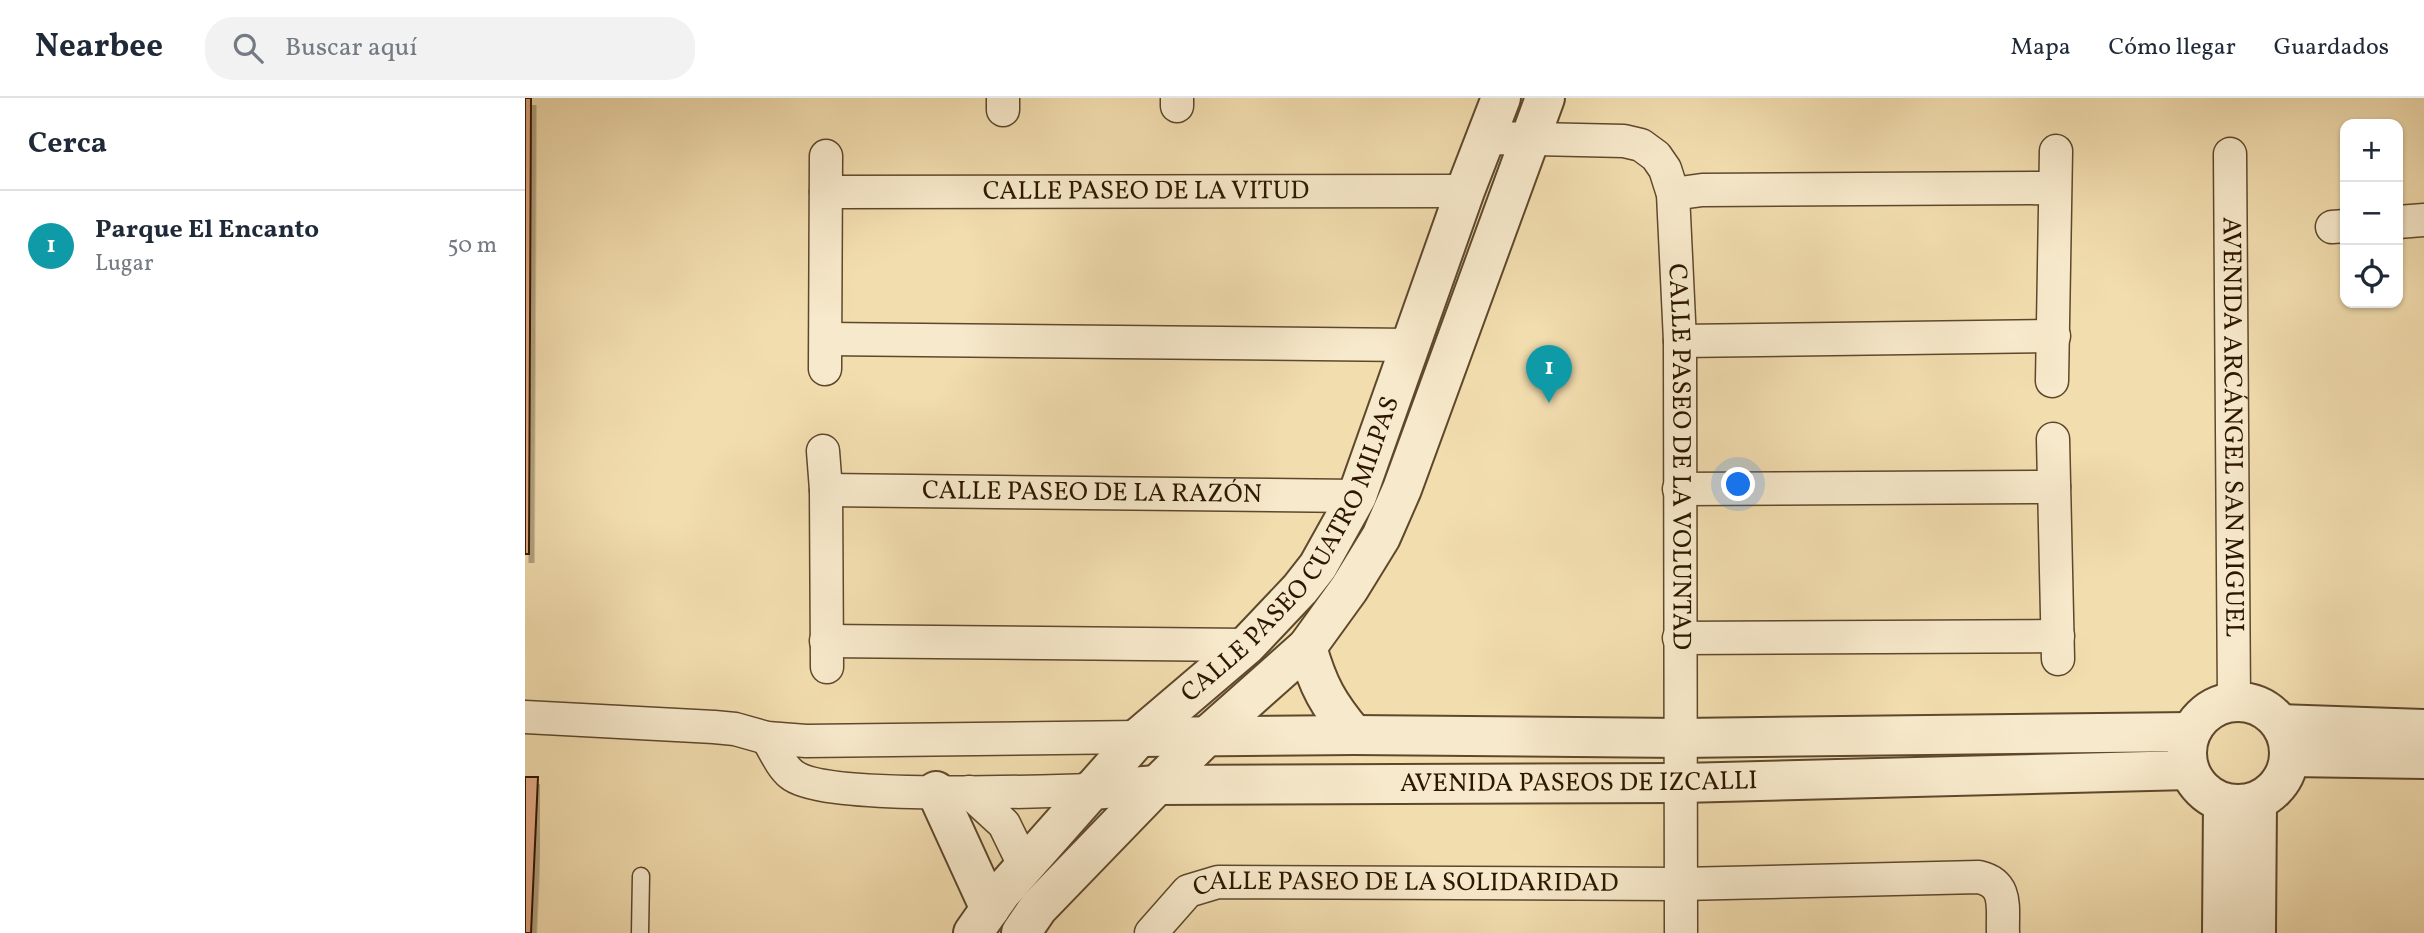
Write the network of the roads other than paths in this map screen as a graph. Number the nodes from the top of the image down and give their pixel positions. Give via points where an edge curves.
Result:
1 (1501, 98) edge
2 (1545, 98) edge
3 (1487, 138) junction
4 (1531, 138) junction
5 (2056, 151) dead end
6 (2230, 154) dead end
7 (825, 156) dead end
8 (2054, 188) junction
9 (1465, 191) junction
10 (826, 192) junction
11 (1673, 194) junction
12 (2424, 219) edge
13 (2403, 221) edge
14 (2054, 336) junction
15 (1680, 341) junction
16 (1410, 345) junction
17 (2052, 381) dead end
18 (2053, 439) dead end
19 (823, 451) dead end
20 (2054, 487) junction
21 (1679, 489) junction
22 (826, 491) junction
23 (1357, 495) junction
24 (1679, 638) junction
25 (1247, 645) junction
26 (1307, 647) junction
27 (2234, 701) junction
28 (525, 717) edge
29 (2424, 729) edge
30 (2191, 732) junction
31 (1208, 735) junction
32 (1354, 735) junction
33 (1139, 737) junction
34 (767, 738) junction
35 (1681, 738) junction
36 (2285, 740) junction
37 (2424, 759) edge
38 (2189, 769) junction
39 (1682, 783) junction
40 (1157, 785) junction
41 (1091, 790) junction
42 (953, 792) junction
43 (2240, 802) junction
44 (1025, 867) junction
45 (641, 876) dead end
46 (1681, 884) junction
47 (981, 921) edge
48 (640, 933) edge
49 (1021, 933) edge
50 (1151, 933) edge
51 (1681, 933) edge
52 (2003, 933) edge
53 (2223, 933) edge
54 (2256, 933) edge

1 - 3 street, CALLE PASEO CUATRO MILPAS
2 - 4 street, CALLE PASEO CUATRO MILPAS
3 - 4 street, CALLE PASEO DE LA VOLUNTAD
3 - 9 street, CALLE PASEO CUATRO MILPAS
4 - 11 street, CALLE PASEO DE LA VOLUNTAD via 1640,145 1665,169
4 - 26 street, CALLE PASEO CUATRO MILPAS via 1381,537
5 - 8 street
6 - 27 street, AVENIDA ARCÁNGEL SAN MIGUEL
7 - 10 street
8 - 11 street via 1702,190
8 - 14 street
9 - 10 street, CALLE PASEO DE LA VITUD
9 - 16 street, CALLE PASEO CUATRO MILPAS
10 - 16 street via 826,354
11 - 15 street, CALLE PASEO DE LA VOLUNTAD
12 - 13 street
14 - 15 street
14 - 17 street
15 - 21 street, CALLE PASEO DE LA VOLUNTAD
16 - 23 street, CALLE PASEO CUATRO MILPAS
18 - 20 street
19 - 22 street
20 - 21 street
20 - 24 street via 2058,648
21 - 24 street, CALLE PASEO DE LA VOLUNTAD
22 - 23 street, CALLE PASEO DE LA RAZÓN
22 - 25 street via 827,654
23 - 25 street, CALLE PASEO CUATRO MILPAS via 1318,566
24 - 35 street, CALLE PASEO DE LA VOLUNTAD
25 - 33 street, CALLE PASEO CUATRO MILPAS
26 - 31 street, CALLE PASEO CUATRO MILPAS
26 - 32 street via 1332,709
27 - 30 street via 2201,716
27 - 36 street via 2269,711
28 - 34 street via 714,727
29 - 36 street
30 - 35 street, AVENIDA PASEOS DE IZCALLI
30 - 38 street via 2186,751
31 - 32 street, AVENIDA PASEOS DE IZCALLI
31 - 33 street, AVENIDA PASEOS DE IZCALLI
31 - 40 street, CALLE PASEO CUATRO MILPAS
32 - 35 street, AVENIDA PASEOS DE IZCALLI
33 - 34 street
33 - 41 street, CALLE PASEO CUATRO MILPAS
34 - 42 street, AVENIDA PASEOS DE IZCALLI via 791,775 810,782 845,789
35 - 39 street, CALLE PASEO DE LA VOLUNTAD
36 - 37 street
36 - 43 street via 2287,771 2280,784 2270,794
38 - 39 street, AVENIDA PASEOS DE IZCALLI
38 - 43 street via 2202,791
39 - 40 street, AVENIDA PASEOS DE IZCALLI
39 - 46 street, CALLE PASEO DE LA VOLUNTAD
40 - 41 street, AVENIDA PASEOS DE IZCALLI
40 - 49 street, CALLE PASEO CUATRO MILPAS via 1038,908
41 - 42 street, AVENIDA PASEOS DE IZCALLI
41 - 44 street, CALLE PASEO CUATRO MILPAS
42 - 44 street via 1005,824
42 - 47 street
43 - 53 street
43 - 54 street
44 - 47 street, CALLE PASEO CUATRO MILPAS
45 - 48 lane
46 - 50 street, CALLE PASEO DE LA SOLIDARIDAD via 1218,882 1188,891
46 - 51 street, CALLE PASEO DE LA VOLUNTAD
46 - 52 street, CALLE PASEO DE LA SOLIDARIDAD via 1979,877 1999,888

